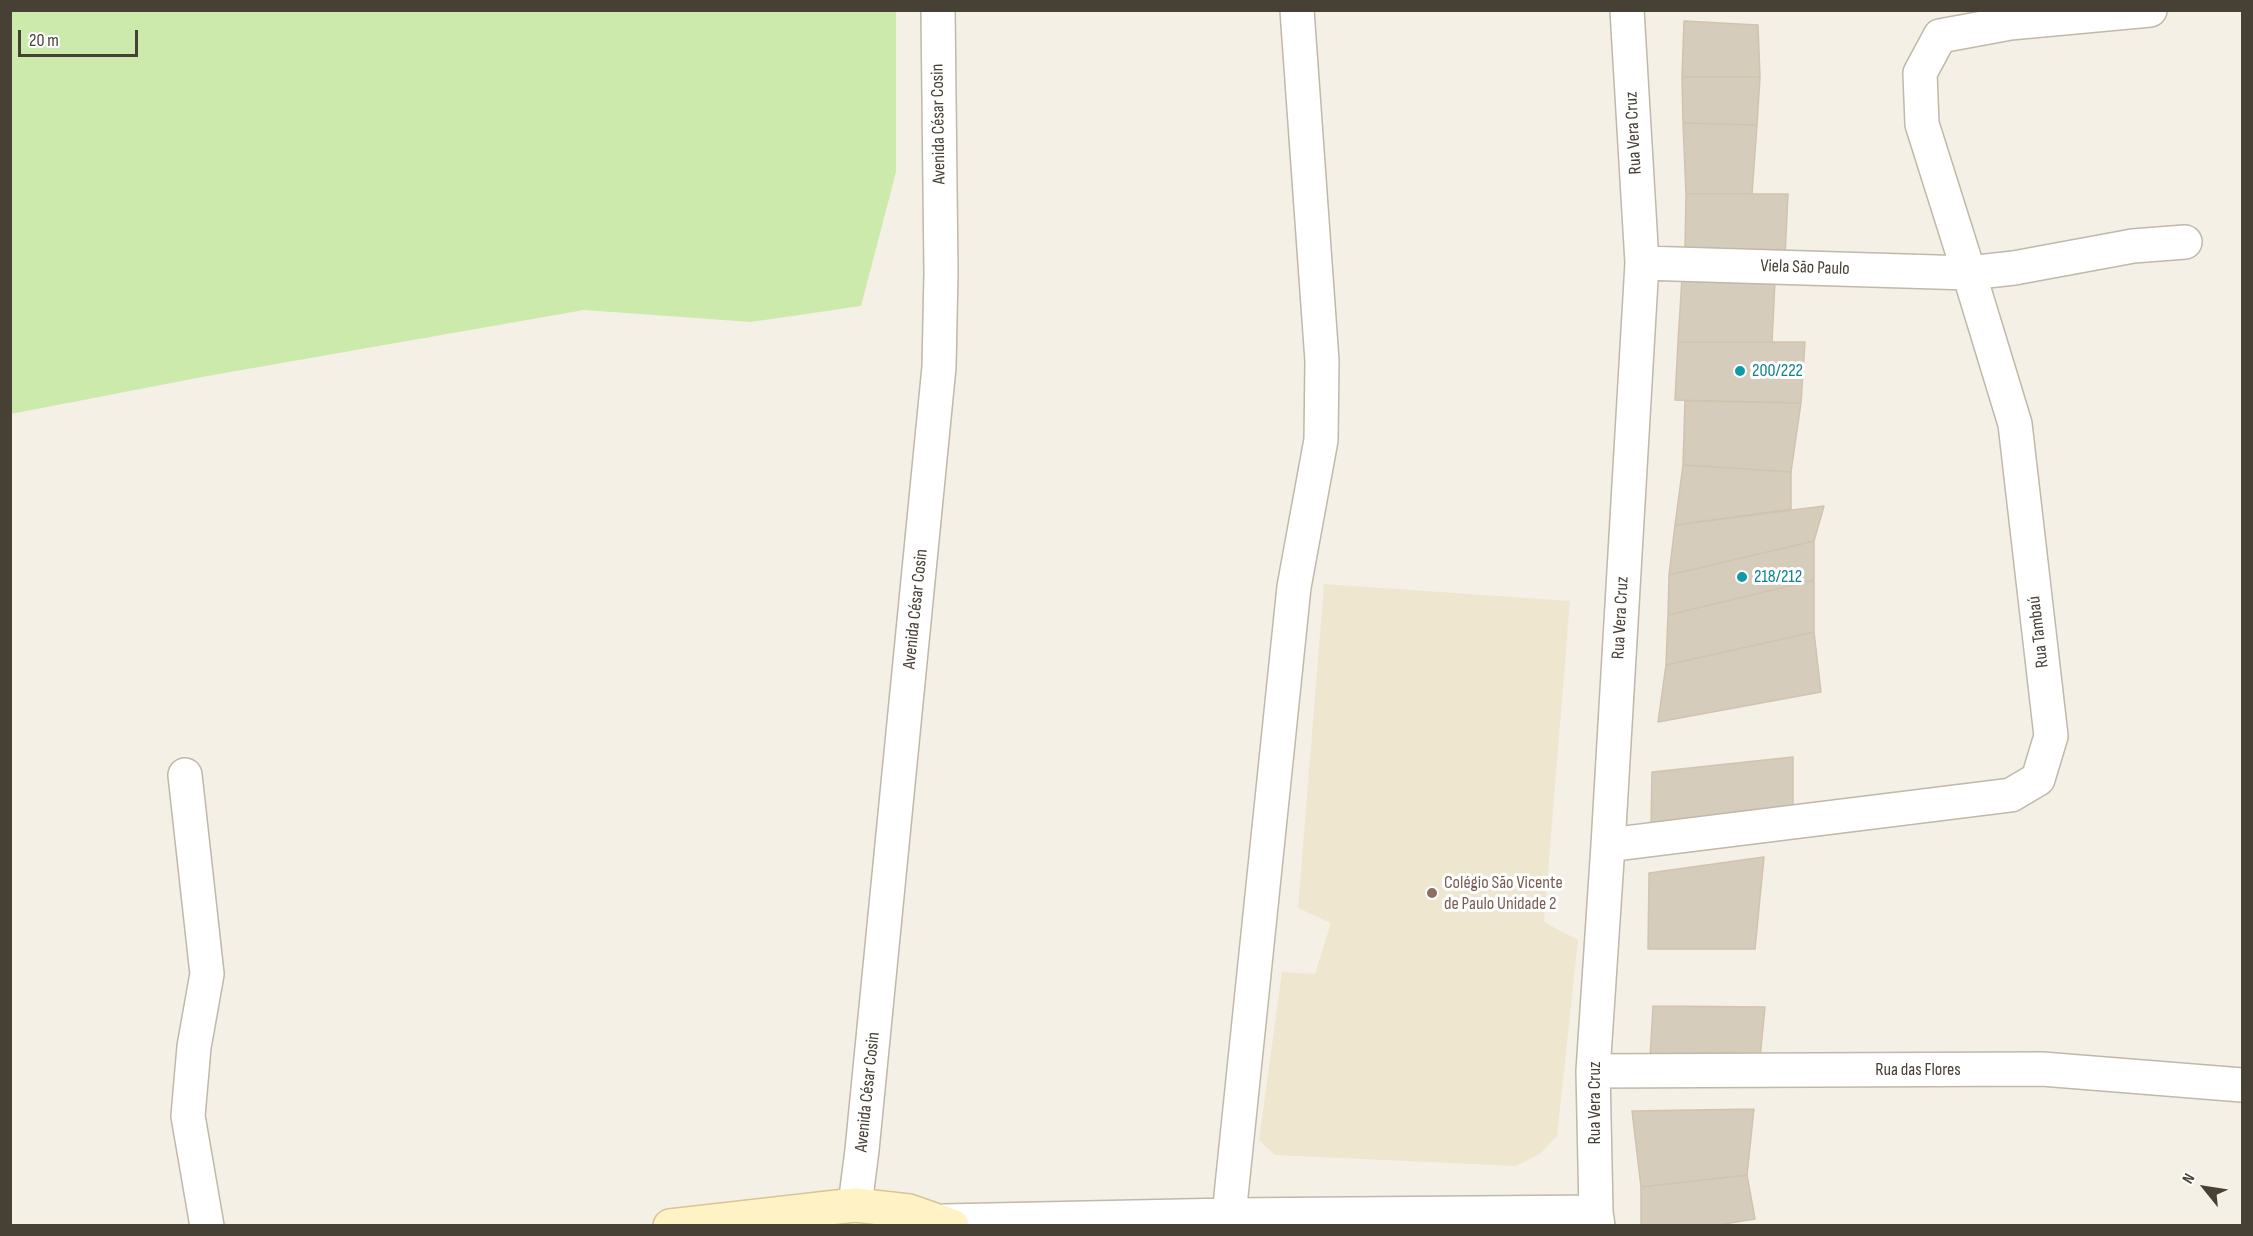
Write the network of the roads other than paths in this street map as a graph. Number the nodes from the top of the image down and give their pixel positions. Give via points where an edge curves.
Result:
1 (938, 10) edge
2 (1297, 10) edge
3 (1627, 10) edge
4 (2150, 10) edge
5 (2185, 242) dead end
6 (1642, 263) junction
7 (1969, 273) junction
8 (185, 775) dead end
9 (1608, 846) junction
10 (1593, 1071) junction
11 (2242, 1085) edge
12 (855, 1205) junction
13 (1229, 1215) junction
14 (1597, 1219) edge
15 (948, 1223) edge
16 (207, 1226) edge
17 (670, 1226) edge

1 - 12 street, Avenida César Cosin via 939,367
2 - 13 street via 1322,361 1321,440 1294,587
3 - 6 street, Rua Vera Cruz
4 - 7 street, Rua Tambaú via 2010,23 1940,36 1920,72 1922,124
5 - 7 street via 2133,246
6 - 7 street, Viela São Paulo
6 - 9 street, Rua Vera Cruz
7 - 9 street, Rua Tambaú via 2015,424 2051,736 2038,779 2011,795
8 - 16 street via 207,974 194,1047 188,1116
9 - 10 street, Rua Vera Cruz
10 - 11 street, Rua das Flores via 2042,1069
10 - 14 street, Rua Vera Cruz
12 - 15 main road via 909,1211
12 - 17 main road
13 - 14 street
13 - 15 street

